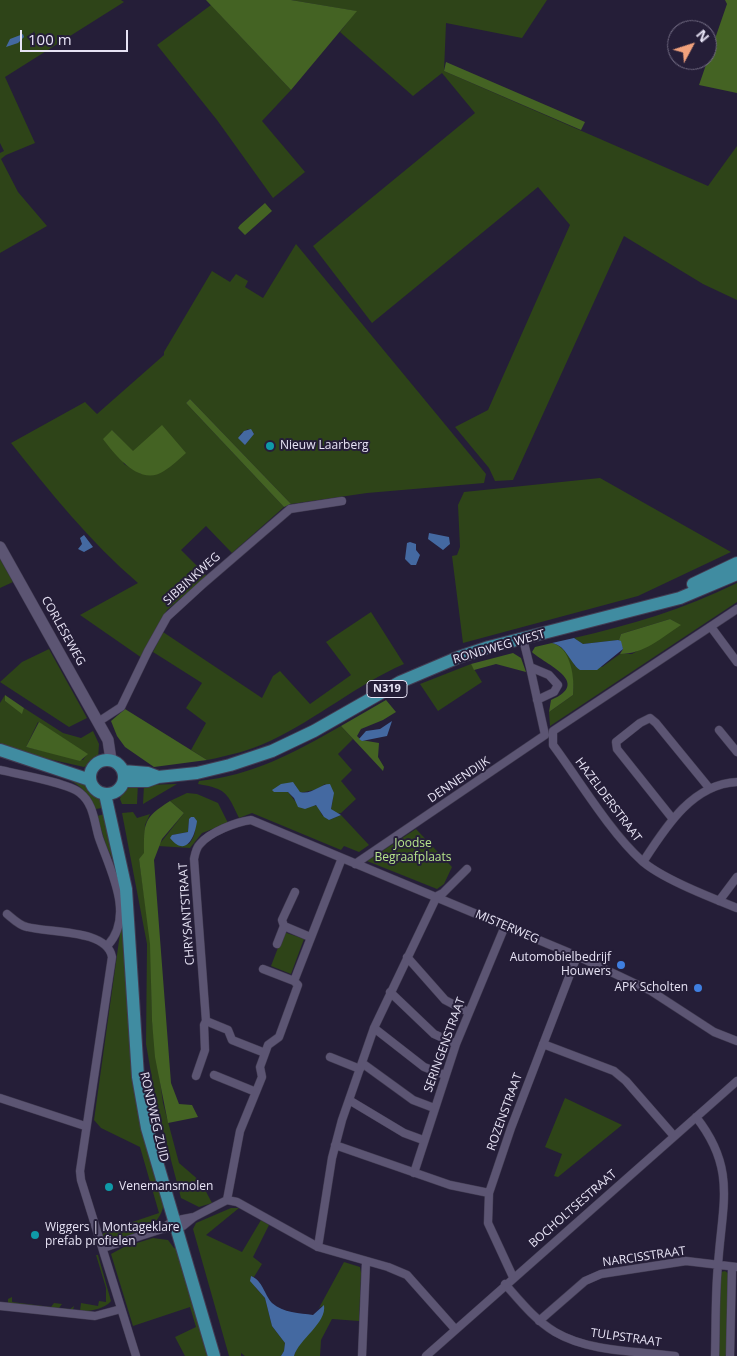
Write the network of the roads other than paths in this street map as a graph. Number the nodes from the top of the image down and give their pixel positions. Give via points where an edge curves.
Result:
1 (342, 501) dead end
2 (0, 547) edge
3 (737, 563) edge
4 (737, 574) edge
5 (737, 609) edge
6 (622, 614) junction
7 (711, 626) junction
8 (523, 639) junction
9 (737, 662) edge
10 (530, 667) junction
11 (537, 700) junction
12 (100, 725) junction
13 (719, 730) dead end
14 (0, 750) edge
15 (737, 752) edge
16 (107, 760) junction
17 (0, 770) edge
18 (91, 775) junction
19 (123, 776) junction
20 (737, 782) edge
21 (710, 789) junction
22 (109, 793) junction
23 (672, 818) junction
24 (342, 858) junction
25 (643, 862) junction
26 (355, 864) junction
27 (467, 869) dead end
28 (737, 877) edge
29 (295, 892) dead end
30 (437, 896) junction
31 (719, 901) junction
32 (737, 908) edge
33 (8, 914) dead end
34 (284, 926) junction
35 (505, 926) junction
36 (310, 937) junction
37 (277, 944) dead end
38 (108, 946) junction
39 (576, 956) junction
40 (407, 957) junction
41 (263, 969) dead end
42 (294, 981) junction
43 (390, 992) junction
44 (468, 1012) junction
45 (206, 1021) junction
46 (374, 1028) junction
47 (737, 1041) edge
48 (456, 1044) junction
49 (543, 1044) junction
50 (265, 1053) junction
51 (330, 1057) dead end
52 (361, 1066) junction
53 (214, 1075) dead end
54 (445, 1075) junction
55 (196, 1076) dead end
56 (737, 1081) edge
57 (256, 1092) junction
58 (0, 1098) edge
59 (349, 1100) junction
60 (434, 1108) junction
61 (696, 1117) junction
62 (85, 1126) junction
63 (674, 1136) junction
64 (423, 1140) junction
65 (335, 1145) junction
66 (414, 1173) junction
67 (489, 1193) junction
68 (227, 1200) junction
69 (178, 1223) junction
70 (318, 1247) junction
71 (103, 1248) junction
72 (366, 1262) junction
73 (718, 1265) junction
74 (735, 1267) edge
75 (513, 1277) junction
76 (505, 1284) junction
77 (0, 1306) edge
78 (121, 1309) junction
79 (540, 1321) junction
80 (455, 1329) junction
81 (136, 1356) edge
82 (214, 1356) edge
83 (220, 1356) edge
84 (362, 1356) edge
85 (426, 1356) edge
86 (674, 1356) edge
87 (715, 1356) edge
88 (730, 1356) edge

1 - 12 street, SIBBINKWEG via 290,508 167,617 121,707
2 - 12 main road, CORLESEWEG
3 - 6 main road, RONDWEG WEST / N319
4 - 6 main road, RONDWEG WEST / N319 via 680,598
5 - 7 street
6 - 8 main road, RONDWEG WEST / N319
7 - 9 street
7 - 25 street, HAZELDERSTRAAT via 553,731 553,745
8 - 10 street, DENNENDIJK
8 - 19 main road, RONDWEG WEST / N319 via 489,647 423,671 314,730 230,765 197,773
10 - 11 street, DENNENDIJK
10 - 11 street via 549,675 558,685 554,692
11 - 26 street, DENNENDIJK via 545,735
12 - 16 main road, CORLESEWEG via 108,740
13 - 15 street
14 - 18 main road
16 - 18 main road
16 - 19 main road via 116,762
17 - 38 street via 76,790 89,803 117,886 119,908 115,937
18 - 22 main road via 95,789
19 - 22 main road via 120,788
20 - 21 street
21 - 23 street
21 - 23 street via 656,723 650,718 640,723 616,742 617,749
22 - 69 main road, RONDWEG ZUID via 126,889 136,1021 154,1126
23 - 25 street
24 - 26 street, MISTERWEG
24 - 36 street
24 - 45 street, CHRYSANTSTRAAT via 252,820 242,821 201,842 194,859
25 - 31 street, HAZELDERSTRAAT
26 - 30 street, MISTERWEG
27 - 30 street
28 - 31 street
29 - 34 street via 282,920
30 - 35 street, MISTERWEG
30 - 40 street
31 - 32 street, HAZELDERSTRAAT
33 - 38 street via 25,927 97,938
34 - 36 street
34 - 37 street
35 - 39 street, MISTERWEG
35 - 44 street, SERINGENSTRAAT
36 - 42 street
38 - 62 street via 112,957
39 - 47 street, MISTERWEG via 652,991 714,1032
39 - 49 street, ROZENSTRAAT
40 - 43 street
40 - 44 street via 445,1000
41 - 42 street
42 - 50 street via 298,985 278,1037 268,1045
43 - 46 street
43 - 48 street via 434,1034
44 - 48 street, SERINGENSTRAAT
45 - 50 street via 228,1030 232,1040
45 - 55 street, CHRYSANTSTRAAT via 206,1050
46 - 52 street
46 - 54 street via 424,1067
48 - 54 street, SERINGENSTRAAT
49 - 63 street via 614,1071
49 - 67 street, ROZENSTRAAT
50 - 57 street
51 - 52 street
52 - 59 street
52 - 60 street via 413,1100
53 - 57 street
54 - 60 street, SERINGENSTRAAT
56 - 61 street, BOCHOLTSESTRAAT
57 - 68 street via 240,1131
58 - 62 street
59 - 64 street via 404,1133
59 - 65 street
60 - 64 street, SERINGENSTRAAT
61 - 63 street, BOCHOLTSESTRAAT
61 - 73 street via 718,1148 726,1182
62 - 71 street via 81,1180
63 - 75 street, BOCHOLTSESTRAAT
64 - 66 street, SERINGENSTRAAT
65 - 66 street
65 - 70 street
66 - 67 street
67 - 75 street, ROZENSTRAAT via 488,1223
68 - 69 street
68 - 70 street via 237,1202
69 - 71 street
69 - 82 main road, RONDWEG ZUID
69 - 83 main road, RONDWEG ZUID
70 - 72 street
71 - 78 street
72 - 80 street via 407,1274
72 - 84 street
73 - 74 street, NARCISSTRAAT
73 - 79 street, NARCISSTRAAT via 686,1261 664,1263 593,1277
73 - 87 street
74 - 88 street
75 - 76 street, BOCHOLTSESTRAAT
76 - 79 street, TULPSTRAAT
76 - 80 street, BOCHOLTSESTRAAT
77 - 78 street via 95,1316
78 - 81 street
79 - 86 street, TULPSTRAAT via 555,1332 592,1345
80 - 85 street, BOCHOLTSESTRAAT

